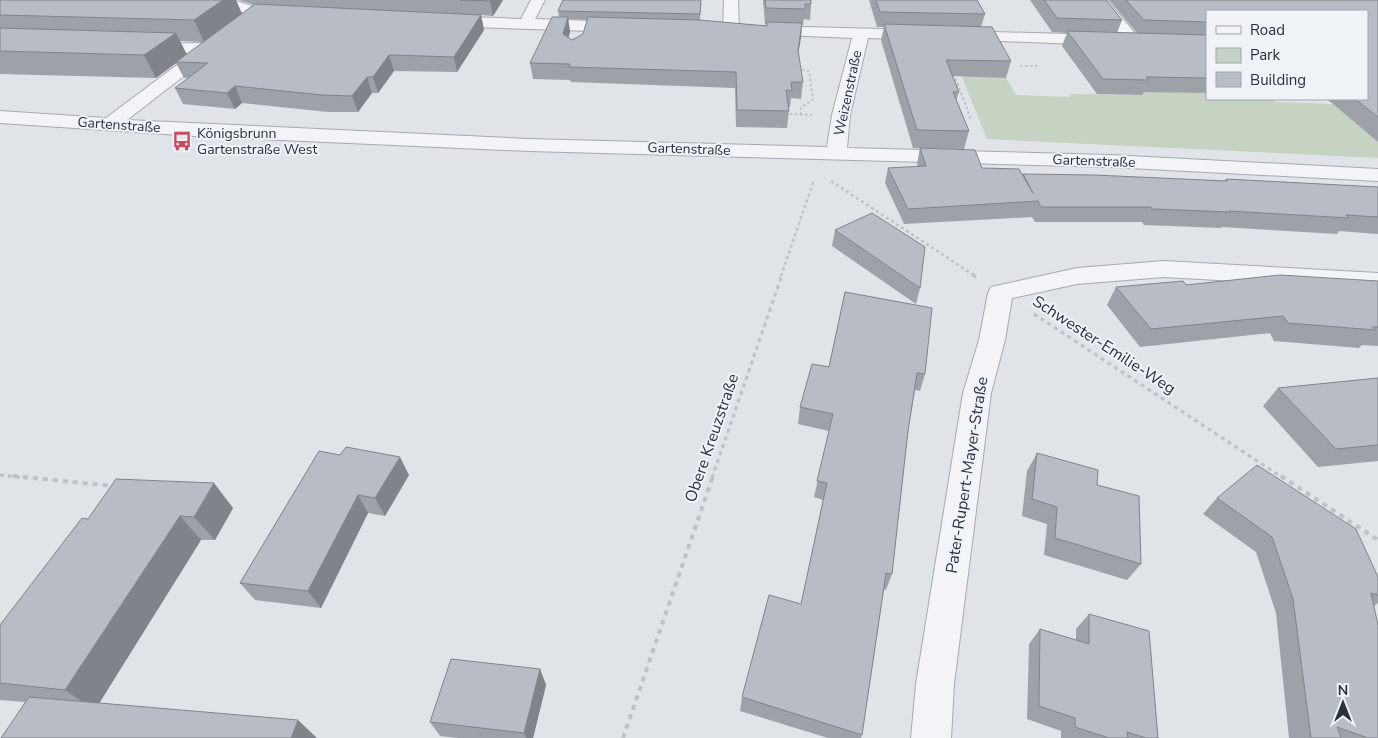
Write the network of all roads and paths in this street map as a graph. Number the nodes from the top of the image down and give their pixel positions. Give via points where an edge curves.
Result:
1 (538, 0) edge
2 (731, 0) edge
3 (1099, 0) edge
4 (228, 1) edge
5 (257, 12) junction
6 (303, 14) edge
7 (431, 20) edge
8 (242, 24) edge
9 (639, 28) edge
10 (519, 29) junction
11 (712, 30) edge
12 (730, 30) junction
13 (861, 34) junction
14 (943, 36) junction
15 (1133, 40) junction
16 (1150, 41) edge
17 (130, 46) edge
18 (792, 69) edge
19 (802, 115) dead end
20 (0, 117) edge
21 (971, 120) dead end
22 (110, 124) junction
23 (836, 153) junction
24 (818, 168) junction
25 (1378, 175) edge
26 (1378, 281) edge
27 (1000, 292) junction
28 (0, 475) edge
29 (117, 487) edge
30 (1378, 540) edge
31 (624, 738) edge
32 (931, 738) edge

1 - 10 street
2 - 12 street
3 - 15 street
4 - 5 street
5 - 6 street
5 - 8 street
7 - 10 street via 472,18
9 - 10 street via 579,34
11 - 12 street, Weizenstraße
12 - 13 street, Weizenstraße
13 - 14 street, Weizenstraße
13 - 23 street, Weizenstraße via 841,115
14 - 15 street, Weizenstraße
14 - 21 path
15 - 16 street, Weizenstraße
17 - 22 street via 215,44
18 - 19 path via 809,71 813,99 801,108
20 - 22 street, Gartenstraße
22 - 23 street, Gartenstraße via 519,144
23 - 24 path
23 - 25 street, Gartenstraße via 1110,161
24 - 27 path, Schwester-Emilie-Weg via 832,182
24 - 31 path, Obere Kreuzstraße
26 - 27 street via 1164,269 1077,276
27 - 30 path, Schwester-Emilie-Weg
27 - 32 street, Pater-Rupert-Mayer-Straße via 992,340 977,393 934,684
28 - 29 path

